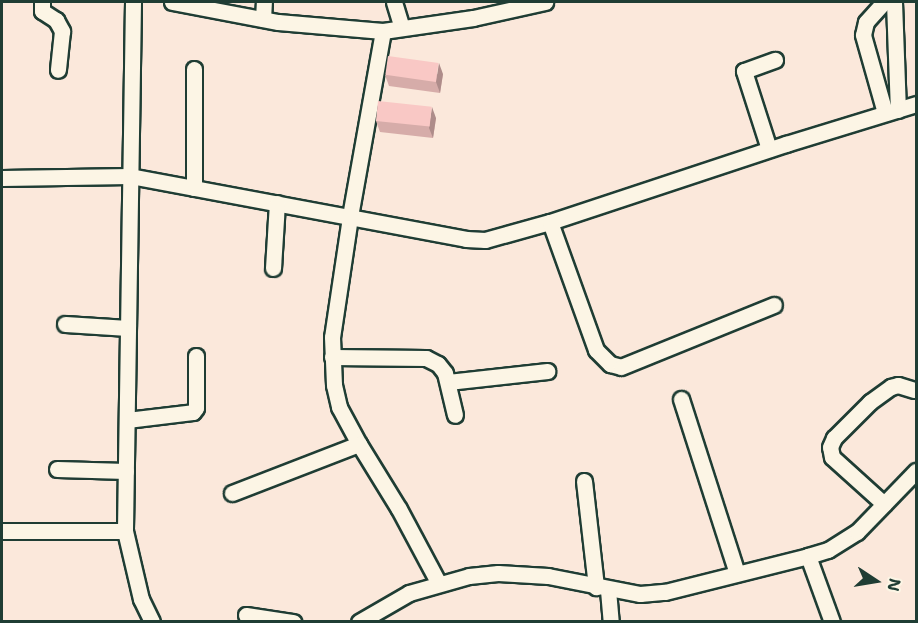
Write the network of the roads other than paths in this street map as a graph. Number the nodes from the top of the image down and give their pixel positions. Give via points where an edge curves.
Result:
1 (42, 2) edge
2 (134, 2) edge
3 (172, 2) edge
4 (264, 2) edge
5 (394, 2) edge
6 (545, 2) edge
7 (884, 2) edge
8 (894, 2) edge
9 (263, 19) junction
10 (402, 28) junction
11 (383, 31) junction
12 (775, 60) dead end
13 (194, 69) dead end
14 (58, 70) dead end
15 (896, 79) junction
16 (877, 85) junction
17 (916, 107) edge
18 (891, 112) junction
19 (769, 149) junction
20 (130, 176) junction
21 (2, 178) edge
22 (194, 188) junction
23 (277, 203) junction
24 (350, 217) junction
25 (550, 222) junction
26 (273, 268) dead end
27 (774, 305) dead end
28 (65, 324) dead end
29 (128, 328) junction
30 (196, 356) dead end
31 (332, 357) junction
32 (547, 371) dead end
33 (448, 382) junction
34 (915, 390) dead end
35 (681, 399) dead end
36 (455, 415) dead end
37 (127, 420) junction
38 (359, 444) junction
39 (57, 469) dead end
40 (126, 471) junction
41 (916, 471) edge
42 (584, 481) dead end
43 (232, 494) dead end
44 (884, 504) junction
45 (2, 531) edge
46 (125, 531) junction
47 (808, 556) junction
48 (737, 573) junction
49 (438, 582) junction
50 (602, 589) junction
51 (246, 615) dead end
52 (152, 621) edge
53 (293, 621) edge
54 (358, 621) edge
55 (611, 621) edge
56 (832, 621) edge

1 - 14 street via 42,11 56,20 62,31
2 - 20 street
3 - 9 street
4 - 9 street
5 - 10 street
6 - 10 street
7 - 16 street via 866,22 863,35
8 - 15 street
9 - 11 street
10 - 11 street
11 - 24 street
12 - 19 street via 744,71
13 - 22 street
15 - 16 street
15 - 18 street
16 - 18 street
17 - 18 street
18 - 19 street
19 - 25 street
20 - 21 street
20 - 22 street
20 - 29 street
22 - 23 street
23 - 24 street
23 - 26 street
24 - 25 street via 485,240
24 - 31 street
25 - 27 street via 596,350 610,364 621,367
28 - 29 street
29 - 37 street
30 - 37 street via 193,412
31 - 33 street via 426,358 438,364
31 - 38 street via 339,406
32 - 33 street
33 - 36 street
34 - 44 street via 891,387 834,438 830,447 832,457
35 - 48 street
37 - 40 street
38 - 43 street
38 - 49 street
39 - 40 street
40 - 46 street
41 - 44 street
42 - 50 street
44 - 47 street via 842,543
45 - 46 street
46 - 52 street via 141,599
47 - 48 street
47 - 56 street
48 - 50 street via 665,592 640,594
49 - 50 street via 498,573 548,576
49 - 54 street via 408,593
50 - 55 street
51 - 53 street

